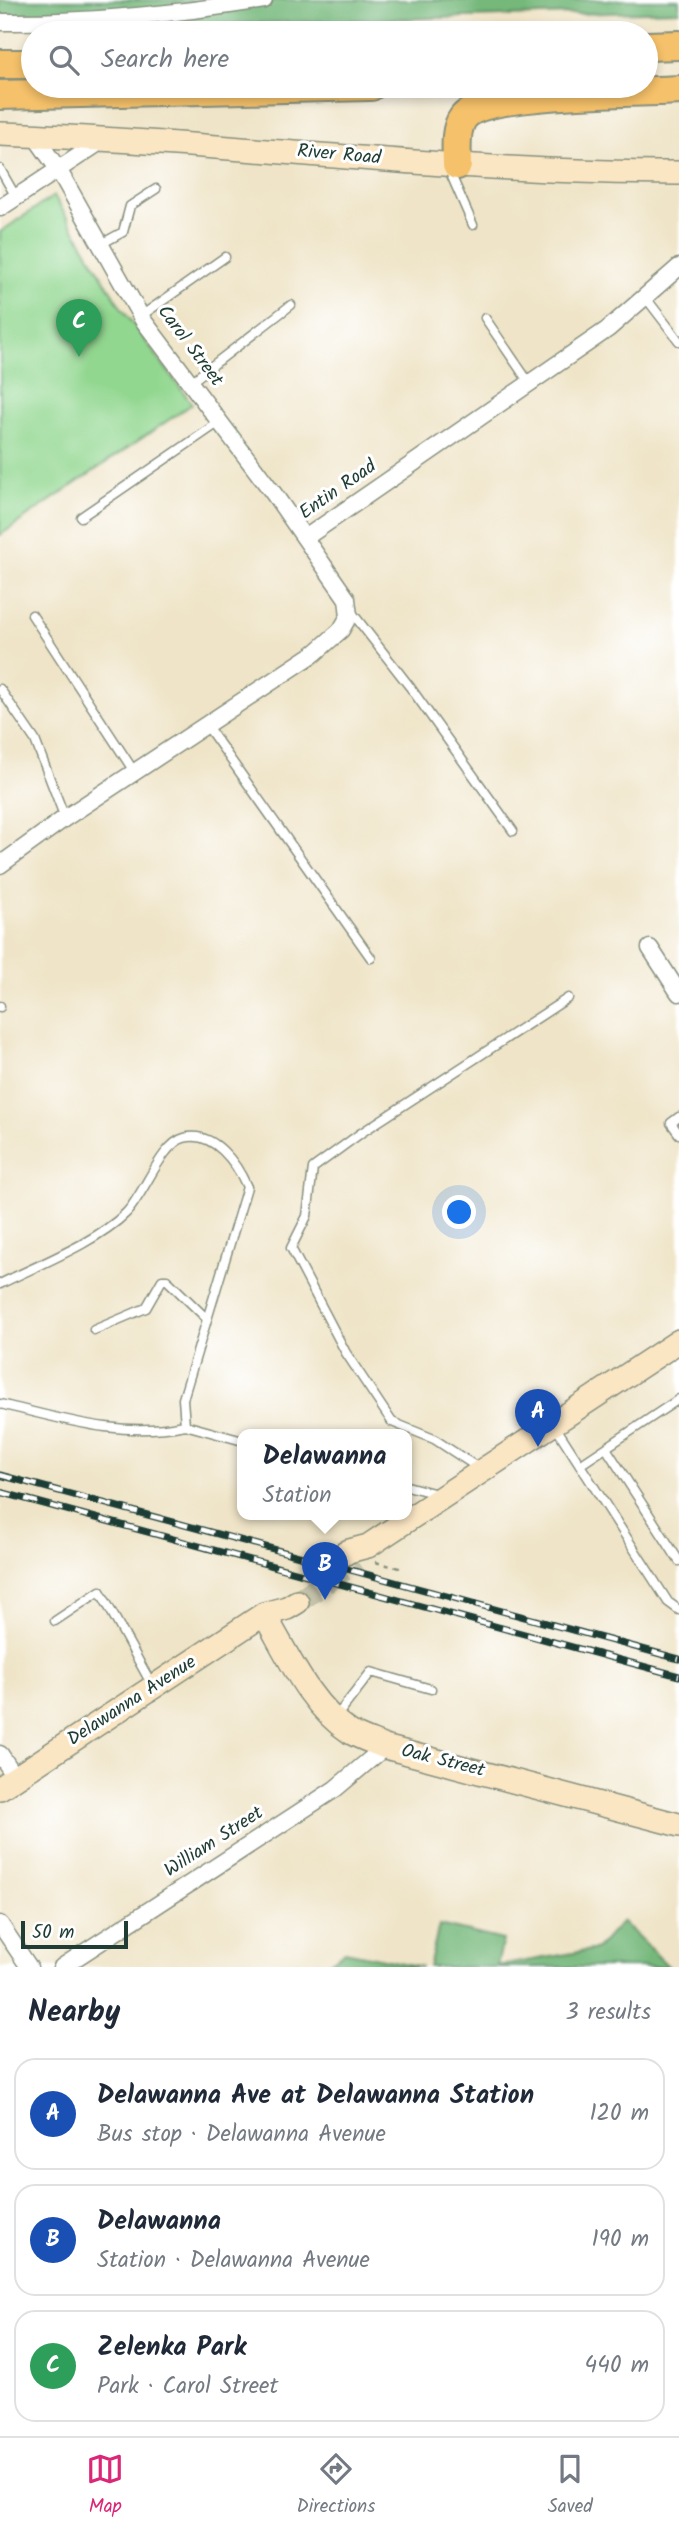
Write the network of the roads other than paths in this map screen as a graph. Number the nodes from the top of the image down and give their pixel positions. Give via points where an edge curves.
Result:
1 (264, 0) edge
2 (89, 21) edge
3 (0, 22) edge
4 (21, 22) edge
5 (679, 45) edge
6 (658, 46) edge
7 (0, 64) edge
8 (21, 64) edge
9 (679, 77) edge
10 (658, 78) edge
11 (679, 90) edge
12 (658, 91) edge
13 (0, 94) edge
14 (21, 94) edge
15 (536, 98) edge
16 (0, 134) edge
17 (34, 135) junction
18 (106, 138) junction
19 (451, 165) junction
20 (0, 169) edge
21 (58, 169) junction
22 (679, 173) edge
23 (156, 189) dead end
24 (16, 197) junction
25 (0, 208) edge
26 (473, 225) dead end
27 (100, 244) junction
28 (225, 257) dead end
29 (679, 267) edge
30 (646, 298) junction
31 (291, 305) dead end
32 (141, 316) junction
33 (485, 318) dead end
34 (679, 341) edge
35 (191, 382) junction
36 (530, 384) junction
37 (221, 421) junction
38 (81, 517) dead end
39 (305, 538) junction
40 (348, 608) junction
41 (32, 615) dead end
42 (0, 689) edge
43 (207, 726) junction
44 (135, 773) junction
45 (65, 818) junction
46 (513, 831) dead end
47 (0, 865) edge
48 (650, 948) dead end
49 (371, 958) dead end
50 (679, 993) edge
51 (568, 999) dead end
52 (679, 1117) edge
53 (679, 1133) edge
54 (0, 1284) edge
55 (207, 1319) junction
56 (94, 1330) dead end
57 (679, 1341) edge
58 (0, 1404) edge
59 (677, 1404) edge
60 (554, 1423) junction
61 (186, 1425) junction
62 (411, 1429) edge
63 (412, 1429) edge
64 (237, 1439) edge
65 (606, 1448) junction
66 (580, 1465) junction
67 (482, 1471) junction
68 (412, 1487) edge
69 (444, 1496) junction
70 (412, 1519) edge
71 (410, 1520) edge
72 (359, 1556) tunnel mouth
73 (679, 1561) edge
74 (288, 1599) tunnel mouth
75 (679, 1610) edge
76 (264, 1614) junction
77 (55, 1621) dead end
78 (153, 1687) junction
79 (430, 1689) dead end
80 (334, 1719) junction
81 (385, 1747) junction
82 (0, 1754) edge
83 (8, 1783) edge
84 (679, 1825) edge
85 (0, 1924) edge
86 (29, 1967) edge
87 (62, 1967) edge

1 - 2 street
3 - 4 street
5 - 6 highway
7 - 8 highway
9 - 10 highway
11 - 12 highway
13 - 14 highway
15 - 19 highway via 482,106 464,117
16 - 17 street, River Road
17 - 18 street, River Road
17 - 21 street, Carol Street
18 - 19 street, River Road
18 - 21 street
19 - 22 street, River Road
19 - 26 lane
20 - 24 lane
21 - 24 street
21 - 27 street, Carol Street
23 - 27 lane via 130,206 123,232
24 - 25 street
27 - 32 street, Carol Street
28 - 32 lane
29 - 30 street, Entin Road
30 - 34 lane
30 - 36 street, Entin Road
31 - 35 lane
32 - 35 street, Carol Street
33 - 36 lane
35 - 37 street, Carol Street
36 - 39 street, Entin Road
37 - 38 lane
37 - 39 street, Carol Street
39 - 40 street, Entin Road via 347,599
40 - 43 street via 341,630 315,653
40 - 46 lane
41 - 44 lane
42 - 45 lane via 36,740
43 - 44 street
43 - 49 lane
44 - 45 street
45 - 47 street
48 - 50 street
51 - 62 lane via 313,1168 307,1216 291,1248 346,1353 392,1422
52 - 53 lane via 671,1122
54 - 55 lane via 87,1240 125,1214 169,1149 182,1138 196,1136 228,1156 247,1187
55 - 56 lane via 162,1279 146,1308
55 - 61 lane via 183,1399
57 - 60 street
58 - 61 lane via 105,1429 158,1430
59 - 65 lane
60 - 66 lane
60 - 67 street
61 - 64 lane
63 - 67 lane via 435,1438
65 - 66 lane
65 - 73 lane
66 - 75 lane via 668,1602
67 - 69 street
68 - 69 lane
69 - 70 street
71 - 72 street
74 - 76 street, Delawanna Avenue via 287,1608
76 - 78 street, Delawanna Avenue
76 - 80 street, Oak Street via 310,1693
77 - 78 lane via 100,1591
78 - 83 street, Delawanna Avenue
79 - 80 lane via 371,1672
80 - 81 street, Oak Street via 352,1733
81 - 84 street, Oak Street
81 - 87 street, William Street via 335,1788
82 - 83 street
85 - 86 street

